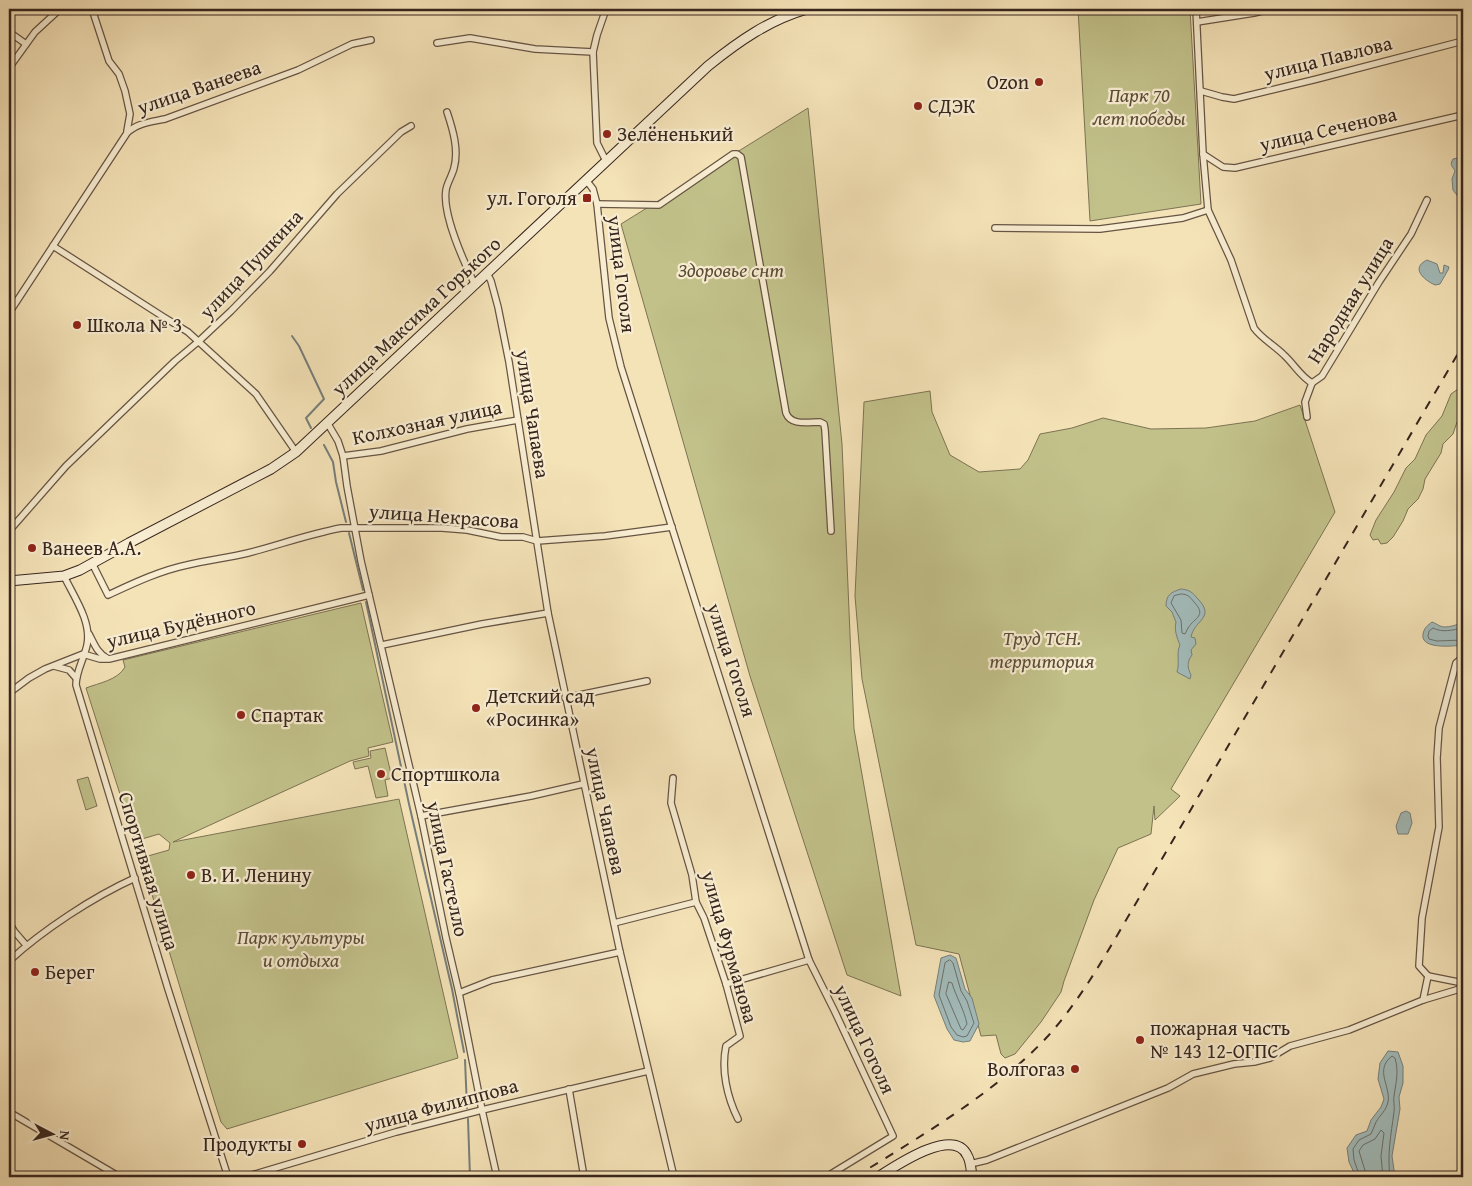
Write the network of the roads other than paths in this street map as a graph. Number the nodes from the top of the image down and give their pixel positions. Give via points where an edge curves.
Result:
1 (60, 9) edge
2 (92, 9) edge
3 (606, 9) edge
4 (807, 9) edge
5 (1196, 9) edge
6 (1270, 9) edge
7 (1197, 22) junction
8 (9, 32) edge
9 (370, 40) dead end
10 (1463, 41) edge
11 (437, 43) dead end
12 (26, 44) junction
13 (593, 52) junction
14 (9, 68) edge
15 (1201, 91) junction
16 (448, 112) dead end
17 (130, 114) junction
18 (1463, 115) edge
19 (143, 123) junction
20 (411, 126) dead end
21 (126, 133) junction
22 (1203, 154) junction
23 (606, 161) junction
24 (586, 180) junction
25 (1428, 200) dead end
26 (597, 204) junction
27 (1208, 210) junction
28 (995, 228) dead end
29 (53, 246) junction
30 (487, 273) junction
31 (475, 285) junction
32 (9, 313) edge
33 (199, 341) junction
34 (1312, 383) junction
35 (1307, 417) dead end
36 (518, 420) junction
37 (328, 424) junction
38 (296, 452) junction
39 (344, 456) junction
40 (354, 527) junction
41 (672, 527) junction
42 (9, 531) edge
43 (831, 531) dead end
44 (537, 541) junction
45 (92, 563) junction
46 (64, 576) junction
47 (9, 581) edge
48 (369, 595) junction
49 (548, 613) junction
50 (89, 634) junction
51 (382, 644) junction
52 (83, 654) junction
53 (1463, 657) edge
54 (109, 659) junction
55 (53, 666) junction
56 (76, 678) junction
57 (647, 681) dead end
58 (9, 692) edge
59 (565, 698) junction
60 (673, 778) dead end
61 (584, 784) junction
62 (421, 816) junction
63 (135, 878) junction
64 (696, 902) junction
65 (9, 922) edge
66 (614, 923) junction
67 (26, 945) junction
68 (620, 952) junction
69 (809, 960) junction
70 (9, 962) edge
71 (1428, 976) junction
72 (1463, 983) edge
73 (726, 984) junction
74 (1463, 988) edge
75 (459, 993) junction
76 (1423, 1000) junction
77 (648, 1072) junction
78 (569, 1089) junction
79 (482, 1110) junction
80 (9, 1112) edge
81 (738, 1119) dead end
82 (970, 1164) junction
83 (120, 1177) edge
84 (228, 1177) edge
85 (245, 1177) edge
86 (497, 1177) edge
87 (584, 1177) edge
88 (674, 1177) edge
89 (826, 1177) edge
90 (878, 1177) edge
91 (972, 1177) edge

1 - 12 street
2 - 17 street
3 - 13 street
4 - 23 street, улица Максима Горького via 779,19 742,39 708,66
5 - 7 street
6 - 7 street
7 - 15 street
8 - 12 street
9 - 19 street, улица Ванеева via 352,44 308,66 165,119
10 - 15 street, улица Павлова via 1234,99
11 - 13 street via 470,38 535,49
12 - 14 street
13 - 23 street via 597,143
15 - 22 street
16 - 31 street via 456,150 455,166 446,189 450,224
17 - 19 street via 136,122
17 - 21 street
18 - 22 street, улица Сеченова via 1235,168 1223,167
19 - 21 street, улица Ванеева
20 - 33 street, улица Пушкина via 337,194 264,277
21 - 29 street, улица Ванеева
22 - 27 street
23 - 24 street, улица Максима Горького
24 - 26 street, улица Гоголя via 593,189
24 - 30 street, улица Максима Горького
25 - 34 street, Народная улица via 1411,234 1325,372
26 - 41 street, улица Гоголя via 612,332
26 - 43 street via 659,205 733,154 741,158 786,413 793,422 824,424
27 - 28 street via 1183,218 1100,229
27 - 34 street via 1231,260 1254,328
29 - 32 street, улица Ванеева
29 - 33 street
30 - 31 street, улица Максима Горького
30 - 36 street, улица Чапаева via 498,307
31 - 37 street, улица Максима Горького
33 - 38 street via 256,394
33 - 42 street, улица Пушкина via 66,466
34 - 35 street, Народная улица via 1305,402
36 - 39 street, Колхозная улица via 381,451
36 - 44 street, улица Чапаева
37 - 38 street, улица Максима Горького
37 - 39 street, улица Гастелло
38 - 45 street, улица Максима Горького via 271,469
39 - 40 street, улица Гастелло
40 - 44 street, улица Некрасова via 466,530
40 - 45 street, улица Некрасова via 324,531 248,553 186,565 108,595
40 - 48 street, улица Гастелло
41 - 44 street, улица Некрасова
41 - 69 street, улица Гоголя
44 - 49 street, улица Чапаева
45 - 46 street, улица Максима Горького
46 - 47 street, улица Максима Горького
46 - 50 street
48 - 51 street, улица Гастелло
48 - 54 street, улица Будённого
49 - 51 street
49 - 59 street, улица Чапаева
50 - 52 street, Спортивная улица
50 - 54 street via 102,656
51 - 62 street, улица Гастелло
52 - 54 street, улица Будённого
52 - 55 street, улица Будённого
52 - 56 street, Спортивная улица
53 - 71 street via 1456,663 1439,728 1439,828 1425,896 1420,949 1420,966
55 - 56 street via 69,670
55 - 58 street, улица Будённого
56 - 63 street, Спортивная улица via 77,691
57 - 59 street
59 - 61 street, улица Чапаева
60 - 64 street, улица Фурманова via 671,803 692,875
61 - 62 street
61 - 66 street, улица Чапаева
62 - 75 street, улица Гастелло
63 - 67 street via 116,886
63 - 84 street, Спортивная улица
64 - 66 street
64 - 73 street, улица Фурманова
65 - 67 street
66 - 68 street, улица Чапаева
67 - 70 street
68 - 75 street via 492,980
68 - 77 street, улица Чапаева
69 - 73 street
69 - 89 street, улица Гоголя via 893,1136
71 - 72 street
71 - 76 street
73 - 81 street, улица Фурманова via 740,1036 726,1046 723,1061
74 - 76 street
75 - 79 street, улица Гастелло
76 - 82 street via 1349,1030 1290,1046 1270,1058 1193,1074 1168,1088
77 - 78 street, улица Филиппова
77 - 88 street, улица Чапаева
78 - 79 street, улица Филиппова
78 - 87 street
79 - 85 street, улица Филиппова
79 - 86 street, улица Гастелло
80 - 83 street
82 - 90 street via 960,1148 940,1147 918,1152
82 - 91 street

